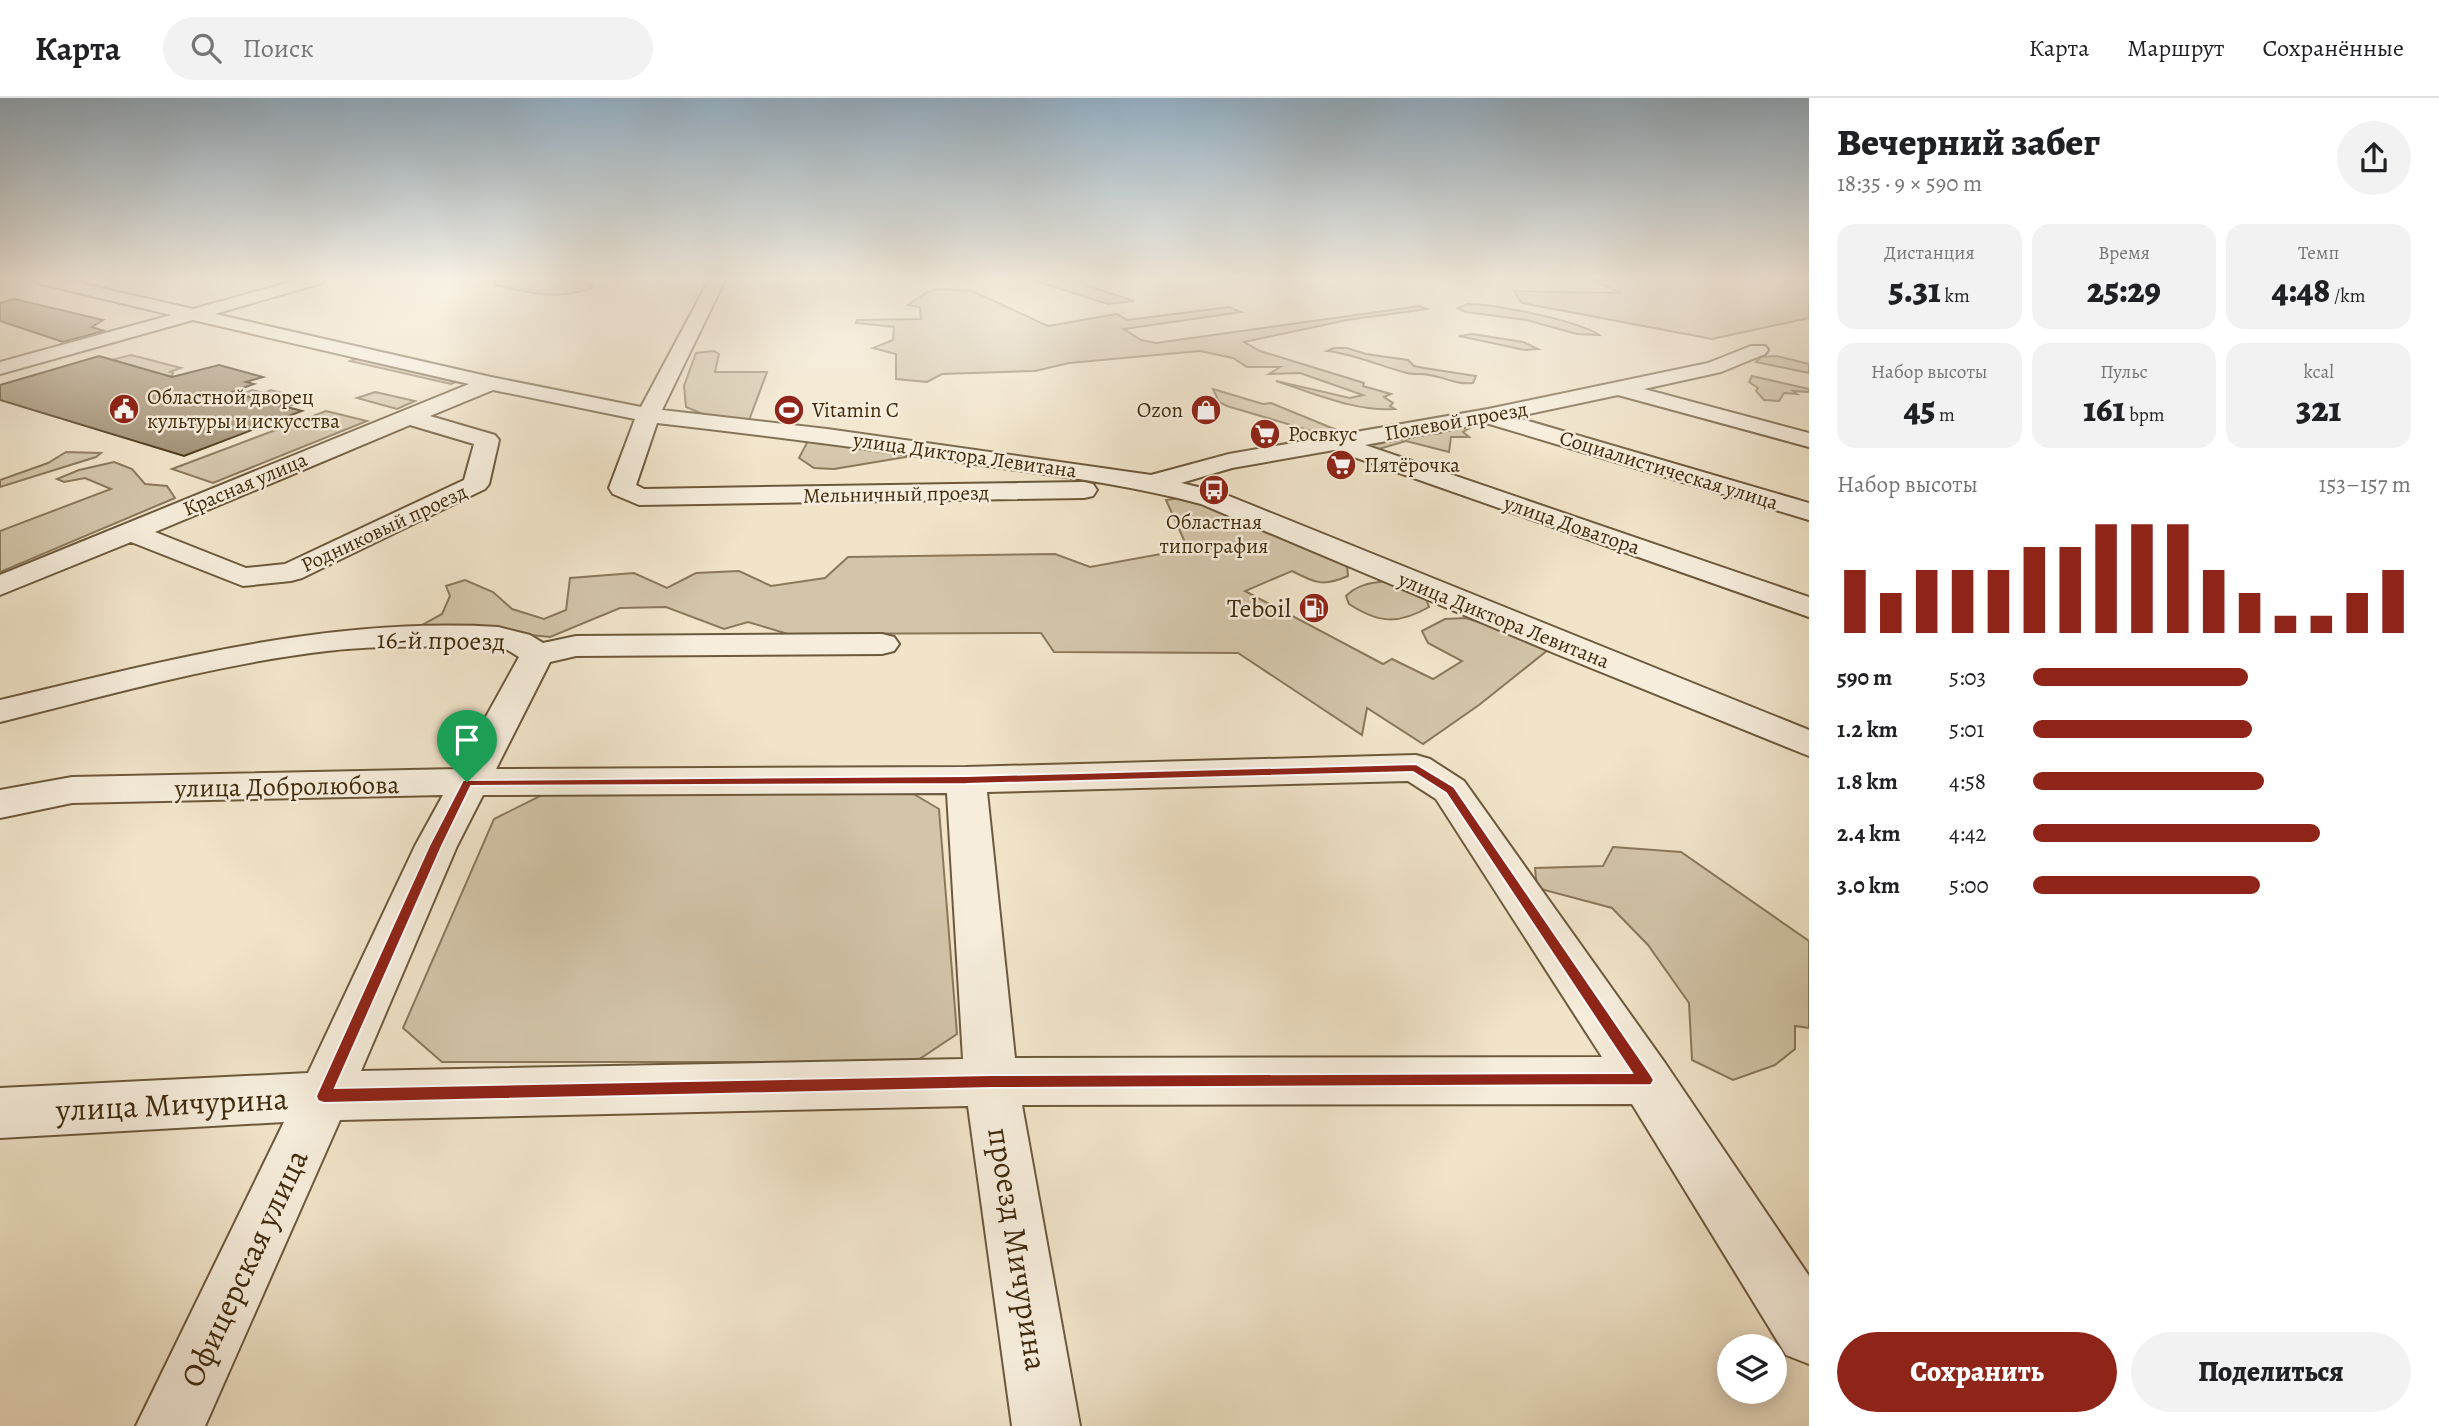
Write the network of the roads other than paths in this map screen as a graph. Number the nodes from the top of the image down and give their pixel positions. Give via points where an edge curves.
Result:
1 (94, 342) edge
2 (315, 342) edge
3 (685, 342) edge
4 (1758, 350) dead end
5 (0, 368) edge
6 (491, 383) junction
7 (1617, 388) junction
8 (648, 415) junction
9 (1488, 416) junction
10 (408, 417) junction
11 (1809, 440) edge
12 (1335, 442) junction
13 (1152, 482) junction
14 (1809, 512) edge
15 (131, 533) junction
16 (0, 586) edge
17 (1809, 608) edge
18 (882, 644) dead end
19 (537, 655) junction
20 (0, 711) edge
21 (1809, 744) edge
22 (966, 780) junction
23 (467, 782) junction
24 (0, 804) edge
25 (1646, 1080) junction
26 (991, 1082) junction
27 (324, 1096) junction
28 (0, 1113) edge
29 (1809, 1332) edge
30 (170, 1426) edge
31 (1046, 1426) edge

1 - 5 street
2 - 6 street, улица Диктора Левитана
3 - 8 street
4 - 7 street, Полевой проезд via 1714,368
6 - 8 street, улица Диктора Левитана
6 - 10 street, Красная улица
7 - 9 street, Полевой проезд
7 - 11 street
8 - 13 street, улица Диктора Левитана
8 - 13 street, Мельничный проезд via 622,488 639,497 1064,492
9 - 12 street, Полевой проезд
9 - 14 street, Социалистическая улица
10 - 15 street, Красная улица
10 - 15 street, Родниковый проезд via 487,440 476,484 291,572 243,577
12 - 13 street, Полевой проезд via 1229,461
12 - 17 street, улица Доватора
13 - 21 street, улица Диктора Левитана via 1210,498
15 - 16 street, Красная улица
18 - 19 street, 16-й проезд via 576,646
19 - 20 street, 16-й проезд via 524,643 505,638 400,636 315,642 192,665
19 - 23 street, Офицерская улица
22 - 23 street, улица Добролюбова
22 - 25 street, улица Добролюбова via 1416,768 1450,790
22 - 26 street, проезд Мичурина
23 - 24 street, улица Добролюбова via 72,790
23 - 27 street, Офицерская улица
25 - 26 street, улица Мичурина
25 - 29 street
26 - 27 street, улица Мичурина
26 - 31 street, проезд Мичурина
27 - 28 street, улица Мичурина
27 - 30 street, Офицерская улица

